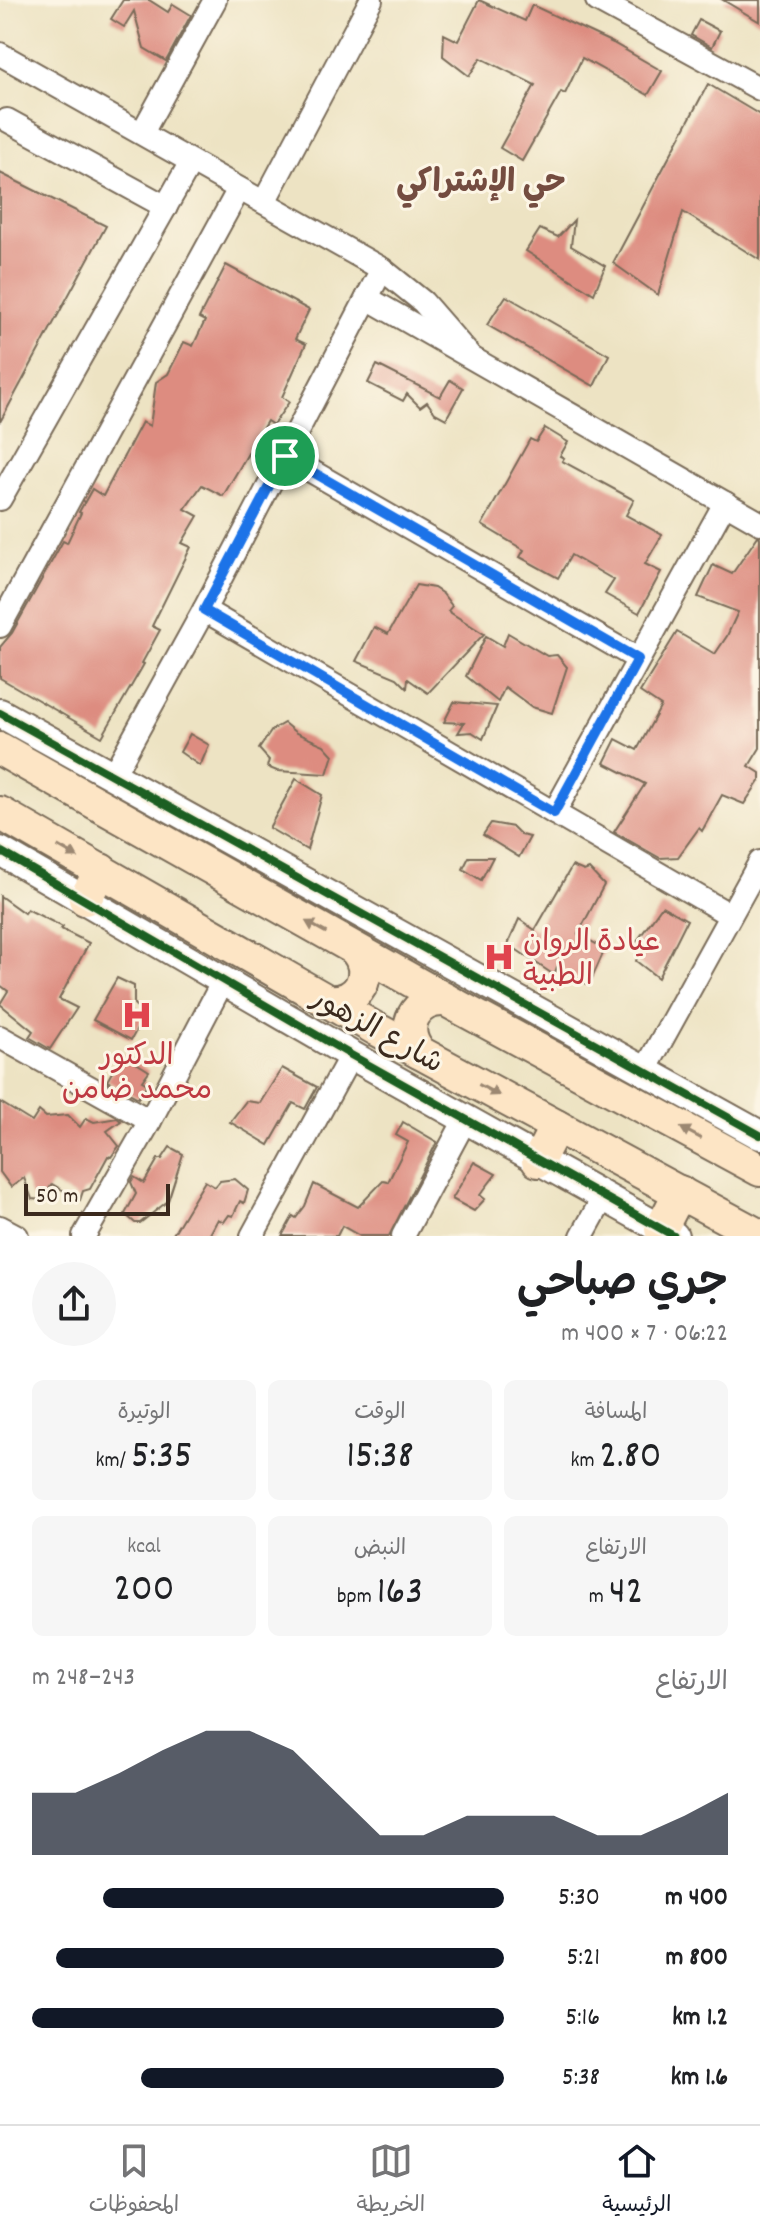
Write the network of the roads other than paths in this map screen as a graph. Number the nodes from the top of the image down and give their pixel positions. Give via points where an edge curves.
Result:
1 (215, 0) edge
2 (371, 0) edge
3 (597, 0) edge
4 (0, 54) edge
5 (760, 89) edge
6 (7, 120) dead end
7 (142, 133) junction
8 (191, 162) junction
9 (239, 189) junction
10 (264, 202) junction
11 (166, 207) junction
12 (382, 269) junction
13 (367, 298) junction
14 (470, 356) junction
15 (285, 456) junction
16 (0, 499) edge
17 (725, 503) junction
18 (760, 523) edge
19 (204, 610) junction
20 (0, 626) edge
21 (638, 659) junction
22 (0, 713) edge
23 (0, 749) edge
24 (112, 777) junction
25 (0, 813) edge
26 (554, 813) junction
27 (0, 851) edge
28 (760, 862) edge
29 (101, 870) junction
30 (85, 899) junction
31 (730, 915) junction
32 (356, 950) junction
33 (223, 981) junction
34 (446, 1000) junction
35 (327, 1001) junction
36 (0, 1037) edge
37 (419, 1052) junction
38 (351, 1055) junction
39 (644, 1072) junction
40 (465, 1120) junction
41 (150, 1121) junction
42 (556, 1126) junction
43 (760, 1135) edge
44 (538, 1161) junction
45 (760, 1170) edge
46 (680, 1192) junction
47 (603, 1198) junction
48 (0, 1227) edge
49 (667, 1232) edge
50 (17, 1236) edge
51 (84, 1236) edge
52 (252, 1236) edge
53 (403, 1236) edge
54 (582, 1236) edge
55 (760, 1236) edge

1 - 7 street
2 - 10 street
3 - 5 street
4 - 7 street
6 - 11 street
7 - 8 street
8 - 9 street
8 - 11 street
9 - 10 street
9 - 20 street
10 - 12 street
11 - 16 street
12 - 13 street
12 - 14 street via 423,302
13 - 14 street
13 - 15 street
14 - 17 street
15 - 19 street
15 - 21 street
17 - 18 street
17 - 21 street
19 - 24 street
19 - 26 street
21 - 26 street
22 - 24 street
32 -> 23 main road, شارع الزهور
24 - 39 street
25 -> 29 main road, شارع الزهور
26 - 31 street
27 - 30 street
28 - 31 street
29 - 30 main road
29 - 35 main road, شارع الزهور
30 - 33 street
31 - 39 street
32 - 34 main road, شارع الزهور
32 - 35 main road via 365,974 359,990 345,1000
33 - 38 street
33 - 41 street
34 - 37 main road via 428,1001 415,1012 409,1028
45 -> 34 main road, شارع الزهور
35 - 37 main road, شارع الزهور
36 - 41 street
37 -> 42 main road, شارع الزهور
38 - 40 street
38 - 52 street
39 - 43 street
40 - 44 street
40 - 53 street
41 - 51 street
42 - 44 main road
42 - 46 main road, شارع الزهور
44 - 47 street
46 - 49 main road
46 - 55 main road, شارع الزهور
47 - 49 street
47 - 54 street
48 - 50 street

